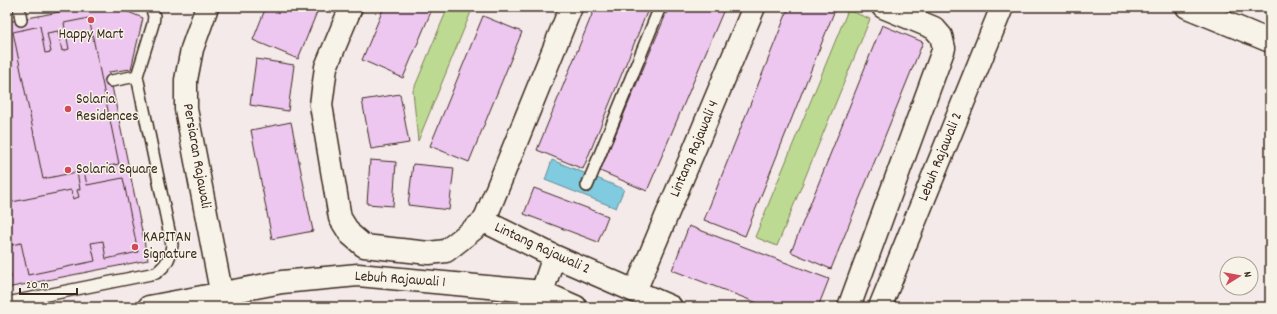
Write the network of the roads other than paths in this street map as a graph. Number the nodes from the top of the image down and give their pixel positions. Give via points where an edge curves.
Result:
1 (18, 7) edge
2 (151, 7) edge
3 (207, 7) edge
4 (350, 7) edge
5 (571, 7) edge
6 (660, 7) edge
7 (754, 7) edge
8 (883, 7) edge
9 (1002, 7) edge
10 (1187, 7) edge
11 (21, 20) dead end
12 (1270, 41) edge
13 (137, 76) junction
14 (111, 81) dead end
15 (587, 186) dead end
16 (484, 221) junction
17 (554, 256) junction
18 (636, 291) junction
19 (542, 292) junction
20 (223, 300) edge
21 (7, 303) edge
22 (149, 307) edge
23 (576, 307) edge
24 (671, 307) edge
25 (849, 307) edge
26 (880, 307) edge

1 - 11 lane
2 - 13 lane via 153,24
3 - 20 street, Persiaran Rajawali via 192,48 186,80 186,109
4 - 16 street, Lintang Rajawali 2 via 326,67 321,105 340,218 350,234 364,246 429,253 446,251
5 - 16 street
6 - 15 lane
7 - 18 street, Lintang Rajawali 4
8 - 25 street via 934,28 941,36 944,48
9 - 26 street, Lebuh Rajawali 2
10 - 12 street
13 - 14 lane
13 - 21 lane via 172,245 165,266 156,273
16 - 17 street, Lintang Rajawali 2
17 - 18 street, Lintang Rajawali 2
17 - 19 street
18 - 24 street, Lintang Rajawali 2
19 - 20 street, Lebuh Rajawali 1 via 358,275 282,282
19 - 23 street, Lebuh Rajawali 1
20 - 22 street, Lebuh Rajawali 1

